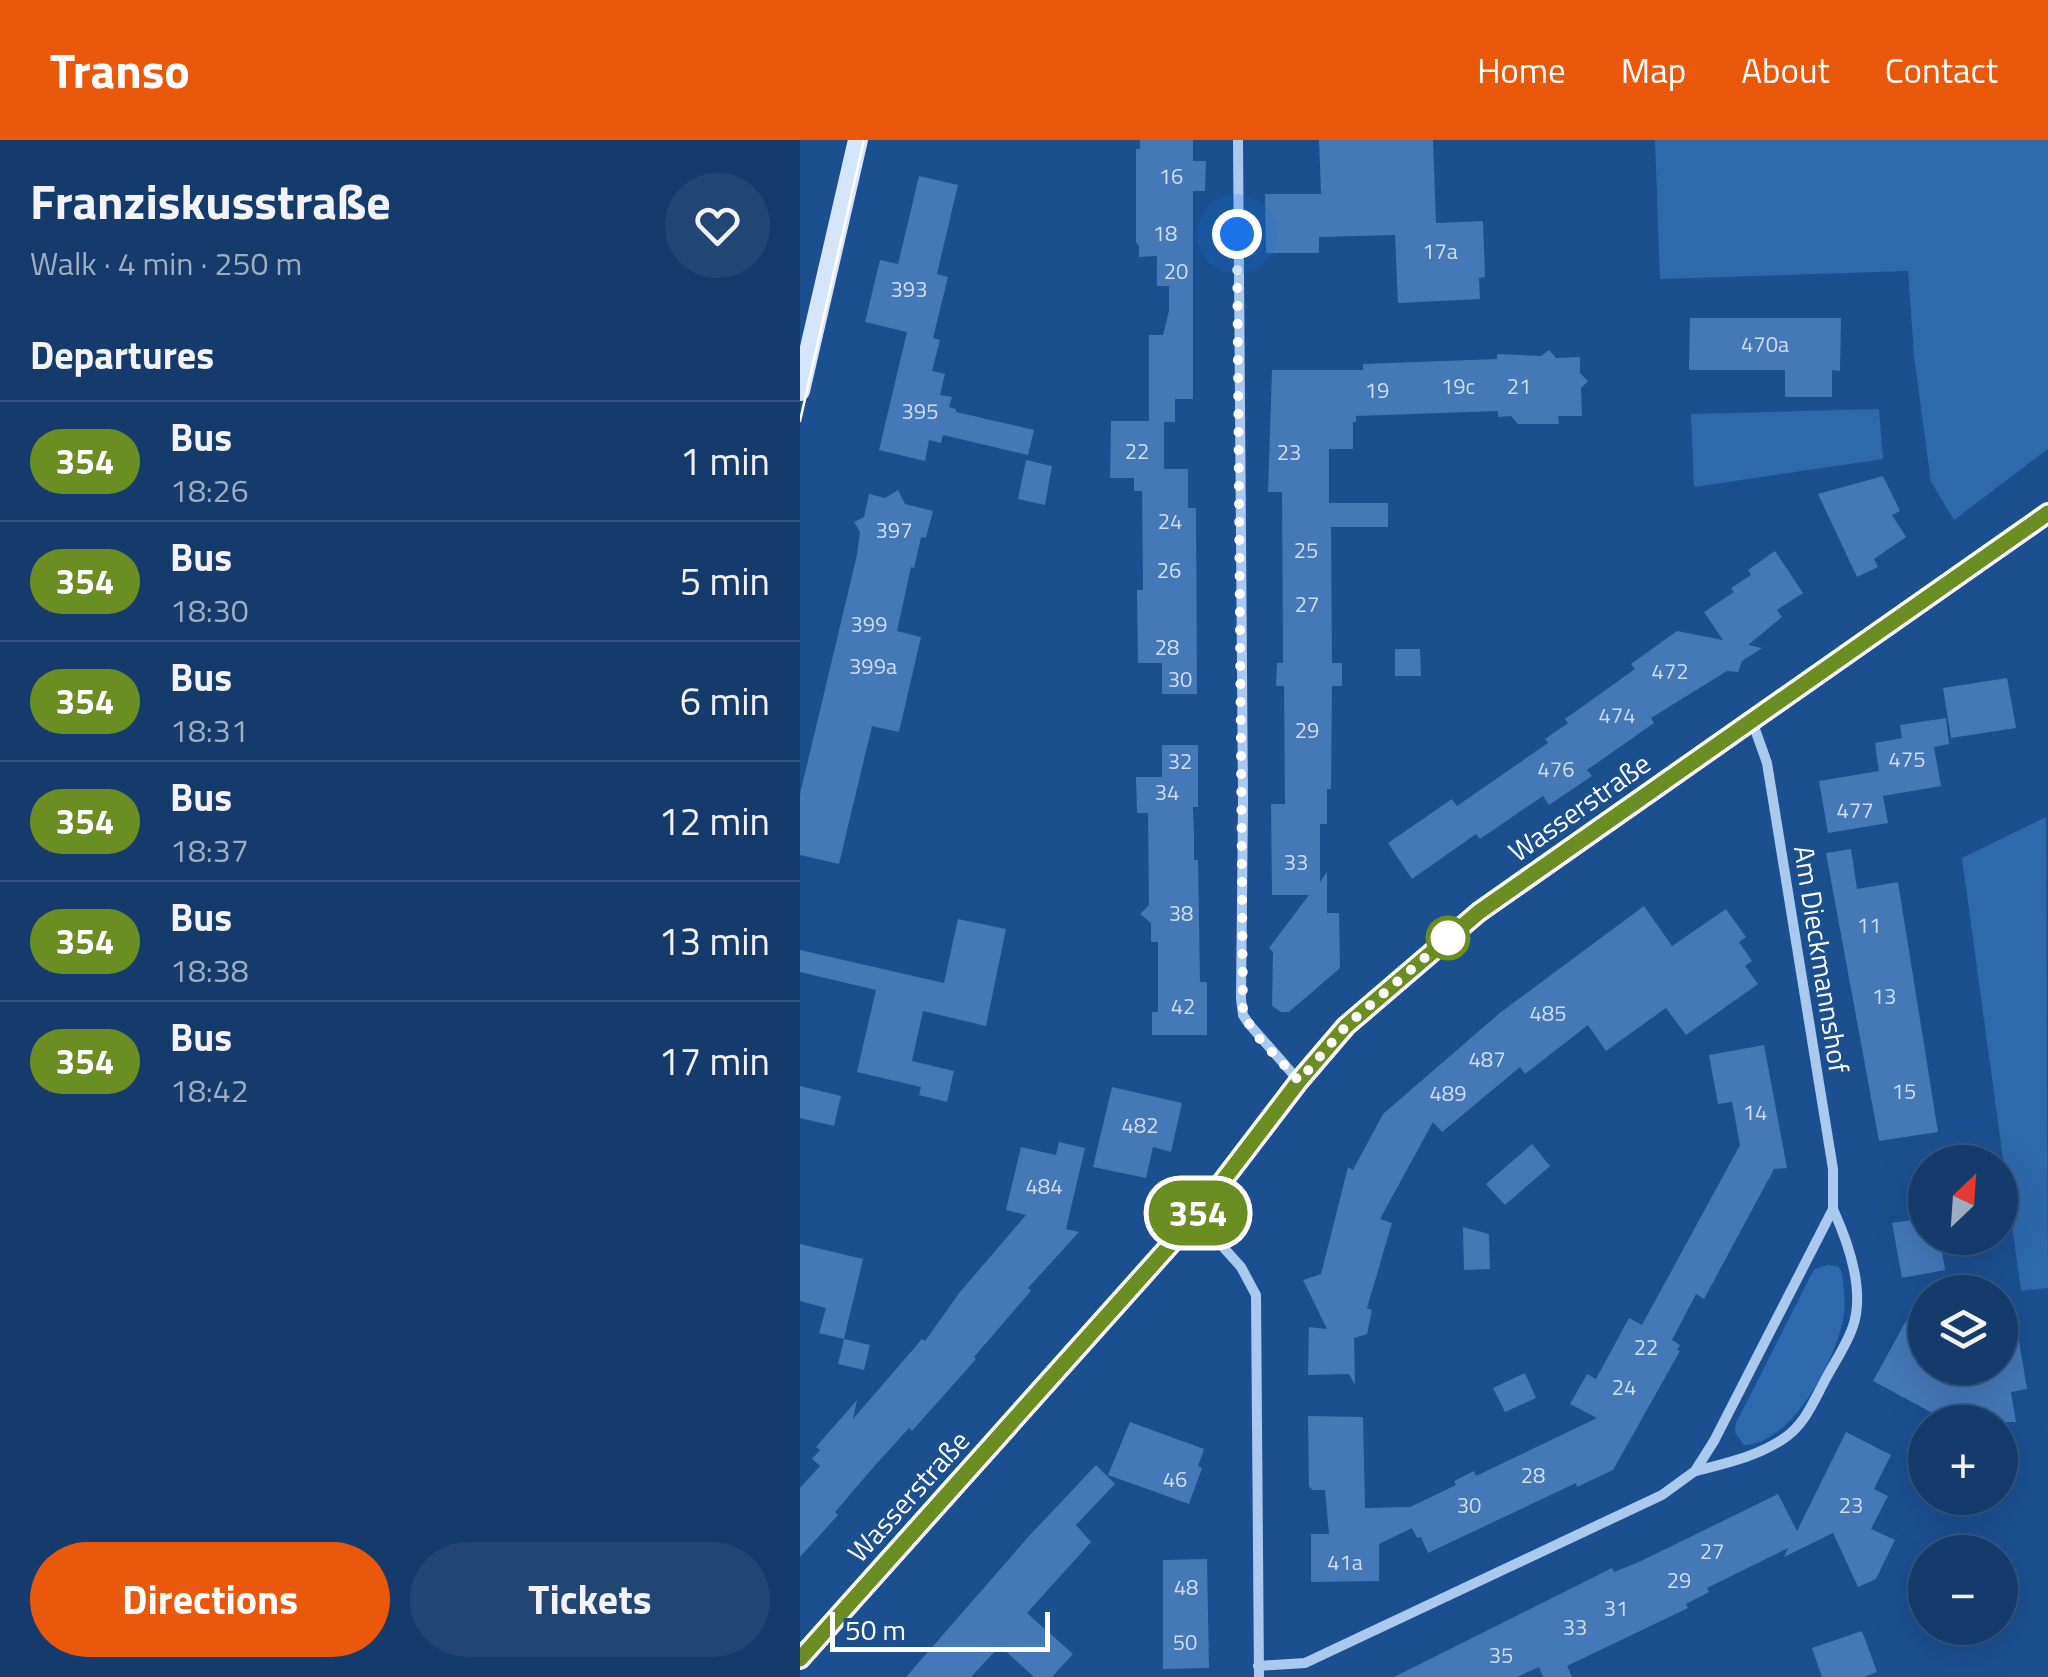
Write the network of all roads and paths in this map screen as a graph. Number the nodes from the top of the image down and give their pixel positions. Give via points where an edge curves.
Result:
1 (858, 140) edge
2 (1238, 140) edge
3 (800, 391) edge
4 (2048, 513) edge
5 (1752, 720) junction
6 (1299, 1081) junction
7 (1833, 1209) junction
8 (1196, 1216) junction
9 (1695, 1471) junction
10 (800, 1658) edge
11 (1259, 1671) edge

1 - 3 main road
2 - 6 street via 1241,999 1249,1024
4 - 5 main road, Wasserstraße
5 - 6 main road, Wasserstraße via 1479,912 1346,1026
5 - 7 street, Am Dieckmannshof via 1788,888 1833,1169
6 - 8 main road, Wasserstraße
7 - 9 street, Am Dieckmannshof
7 - 9 street, Am Dieckmannshof via 1846,1238 1853,1326 1804,1422 1755,1455
8 - 10 main road, Wasserstraße
8 - 11 street via 1242,1267 1256,1294
9 - 11 street, Am Dieckmannshof via 1662,1494 1305,1662

